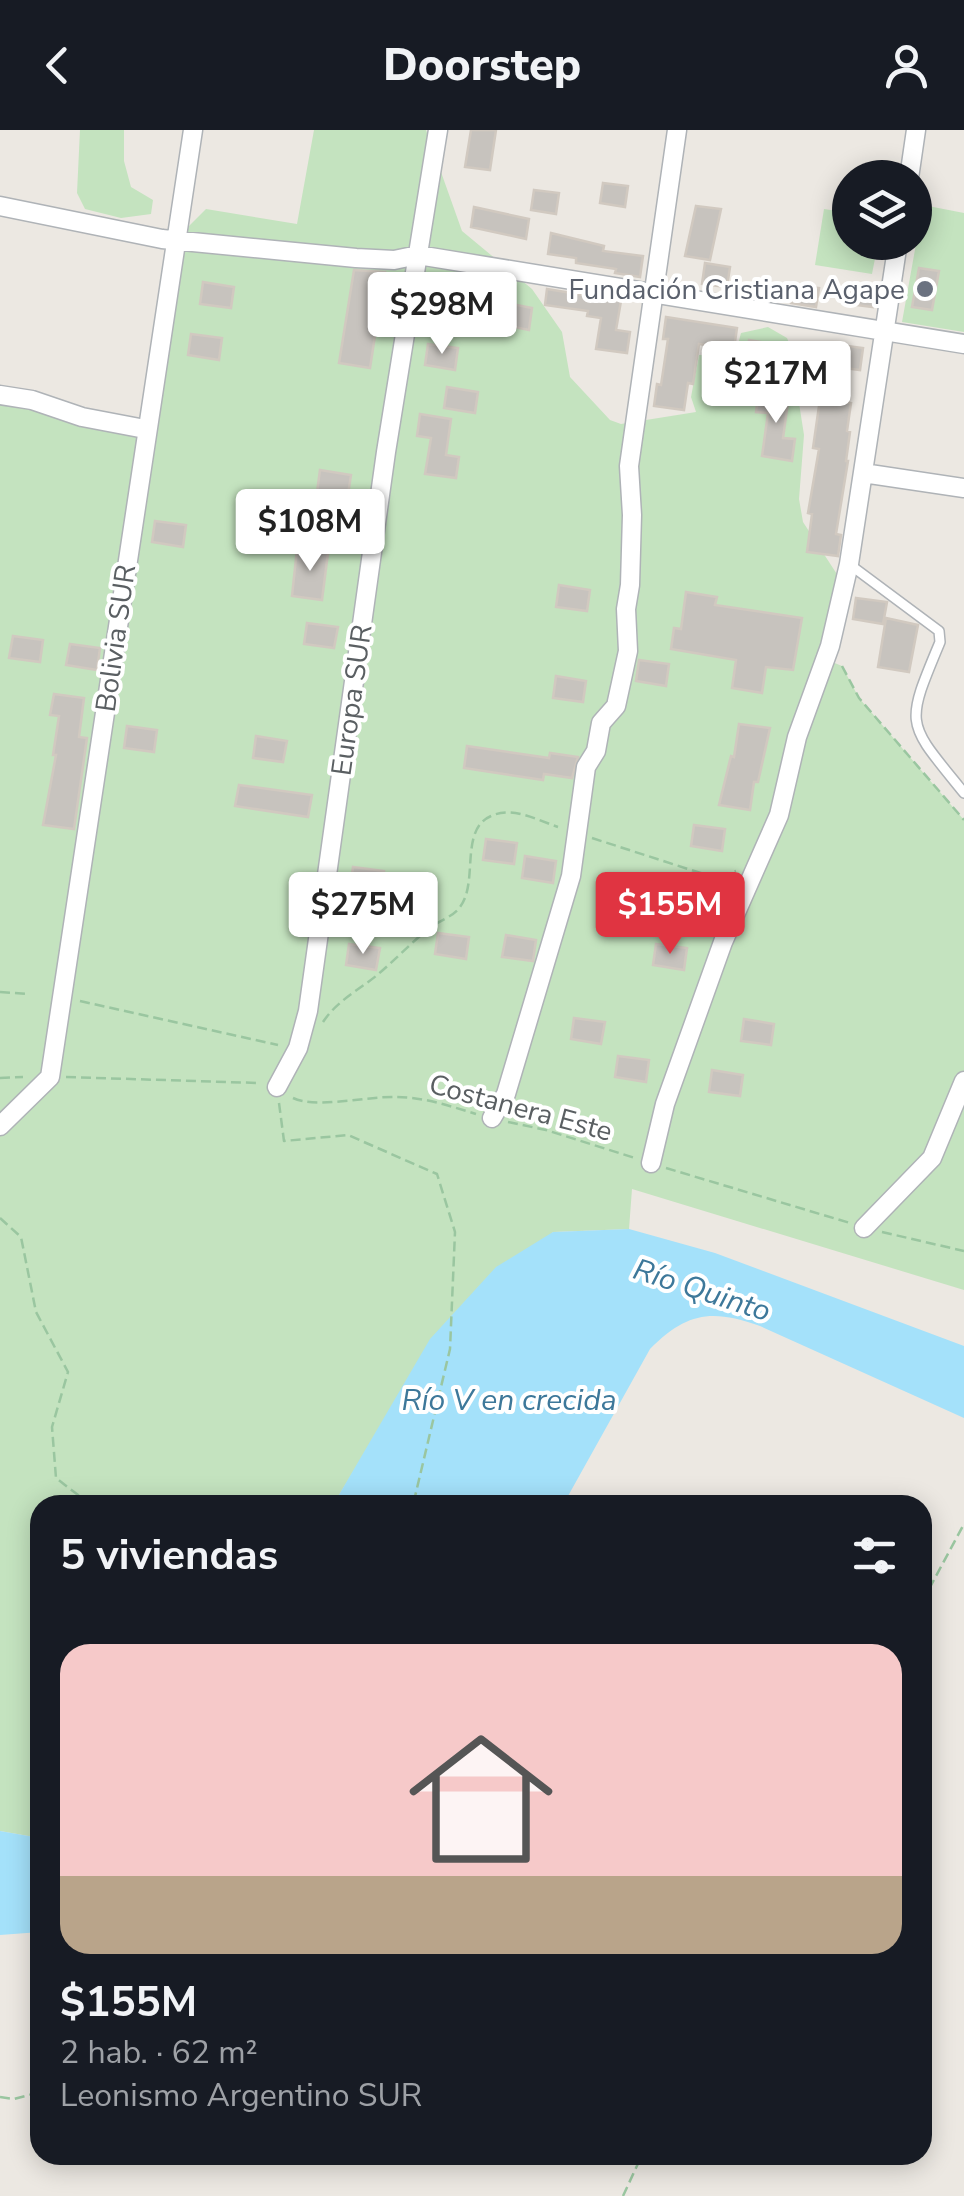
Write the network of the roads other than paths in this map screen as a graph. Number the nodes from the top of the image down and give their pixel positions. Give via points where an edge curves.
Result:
1 (192, 130) edge
2 (438, 130) edge
3 (676, 130) edge
4 (916, 130) edge
5 (912, 160) edge
6 (0, 206) edge
7 (175, 240) junction
8 (418, 255) junction
9 (895, 260) edge
10 (655, 292) junction
11 (884, 330) junction
12 (964, 344) edge
13 (0, 395) edge
14 (145, 429) junction
15 (863, 474) junction
16 (964, 488) edge
17 (849, 564) junction
18 (964, 792) edge
19 (964, 1081) edge
20 (277, 1087) road end
21 (492, 1118) road end
22 (0, 1126) edge
23 (652, 1163) road end
24 (864, 1228) road end

1 - 7 street, Bolivia SUR
2 - 8 street, Europa SUR
3 - 10 street
4 - 5 street
6 - 7 street
7 - 8 street via 356,258
7 - 14 street, Bolivia SUR
8 - 10 street
8 - 20 street, Europa SUR via 308,1011
9 - 11 street
10 - 11 street
10 - 21 street via 628,466 628,652 616,706 602,723 586,767 571,876 506,1094
11 - 12 street
11 - 15 street
13 - 14 street
14 - 22 street, Bolivia SUR via 50,1076
15 - 16 street
15 - 17 street
17 - 18 lane via 939,631 914,724
17 - 23 street via 779,815 723,942 665,1104
19 - 24 street via 932,1158

